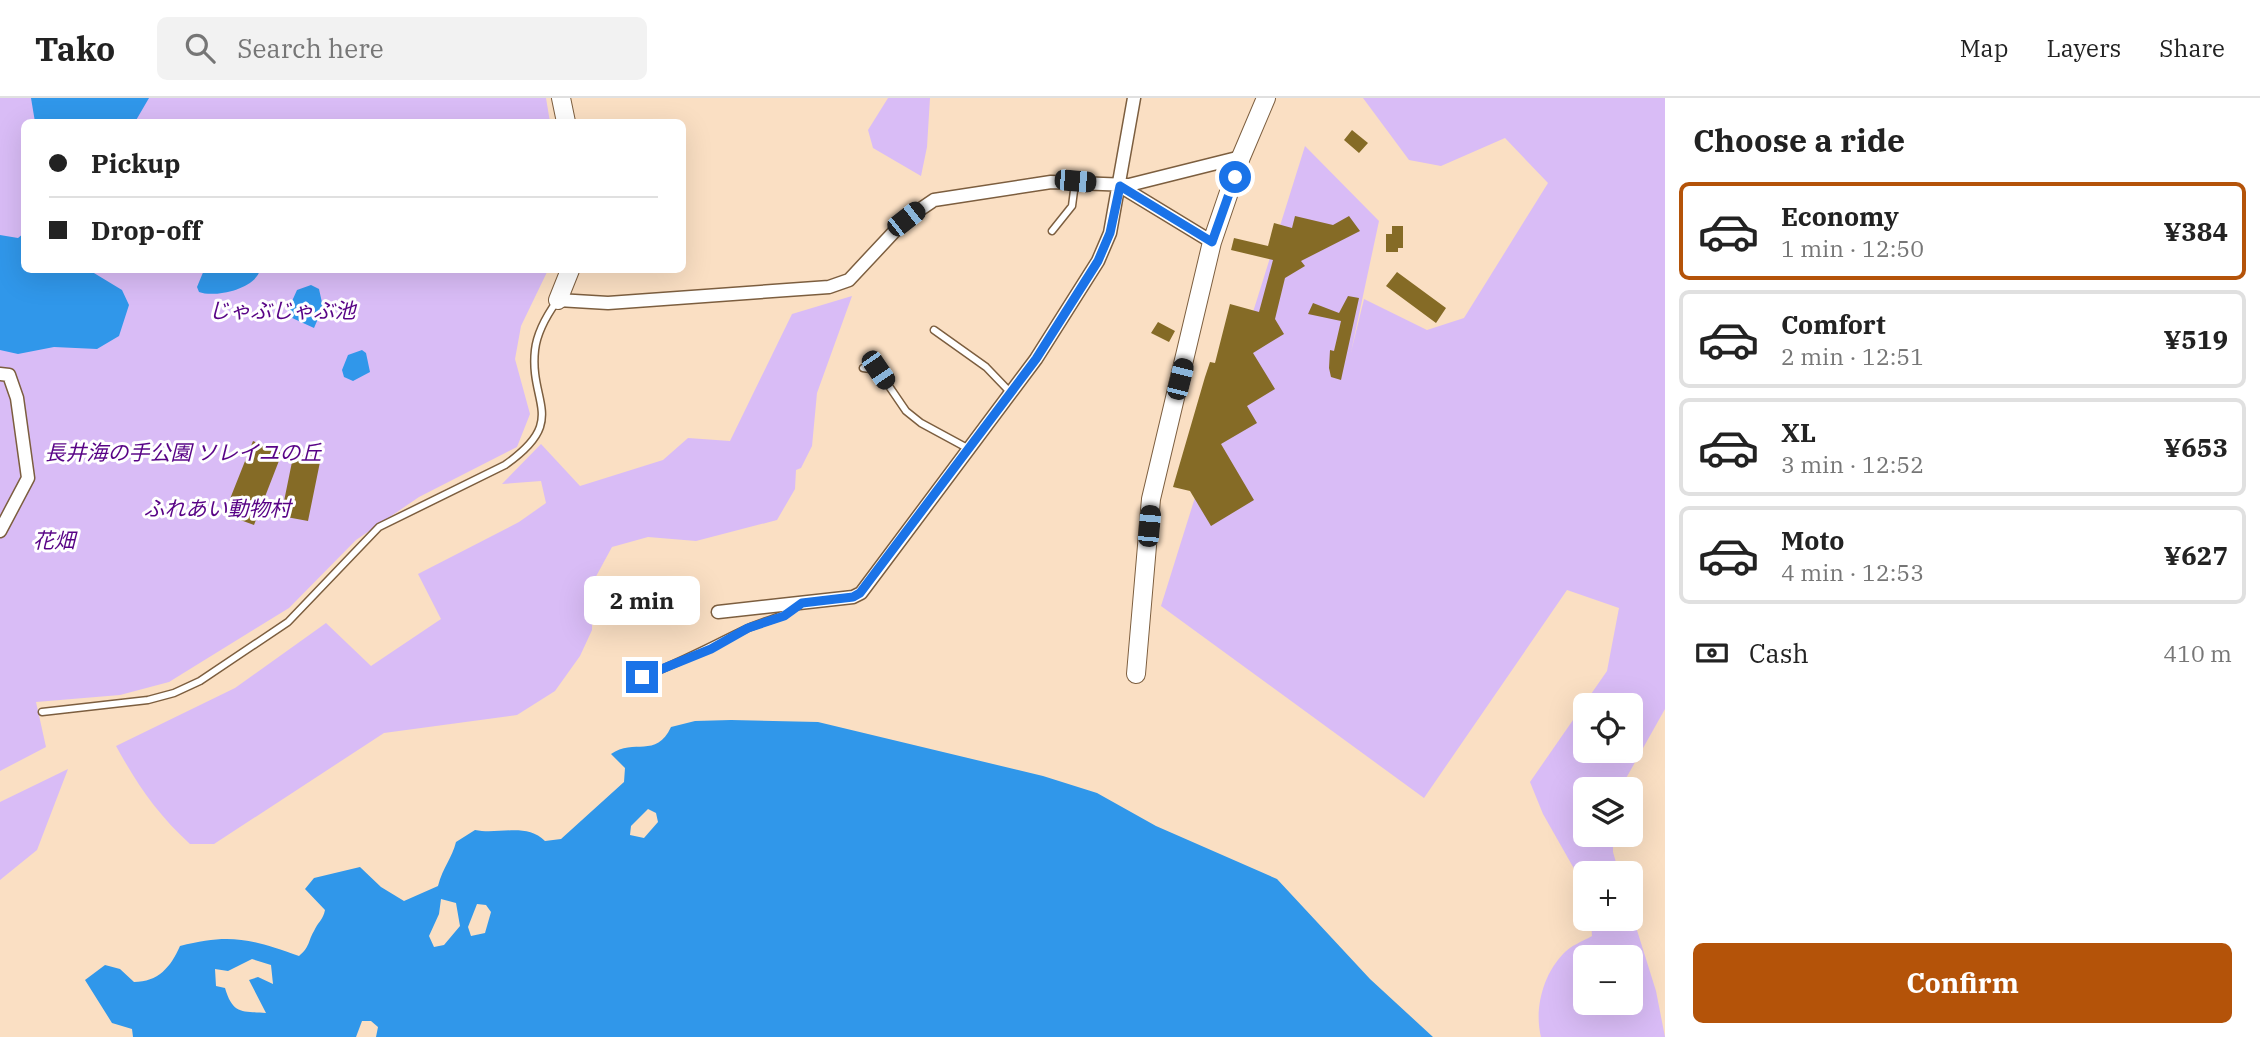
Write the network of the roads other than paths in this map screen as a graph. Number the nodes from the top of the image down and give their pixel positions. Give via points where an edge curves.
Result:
1 (561, 98) edge
2 (1134, 98) edge
3 (1266, 98) edge
4 (564, 119) edge
5 (1241, 157) junction
6 (1075, 181) junction
7 (1120, 186) junction
8 (1052, 232) dead end
9 (1212, 242) junction
10 (569, 273) edge
11 (558, 300) junction
12 (934, 330) dead end
13 (863, 368) dead end
14 (0, 374) edge
15 (1011, 393) junction
16 (970, 449) junction
17 (0, 531) edge
18 (802, 603) junction
19 (719, 611) dead end
20 (1136, 674) dead end
21 (642, 677) dead end
22 (42, 712) dead end

1 - 4 street
2 - 7 street
3 - 5 street
5 - 7 street
5 - 9 street
6 - 7 street
6 - 8 lane via 1072,206
6 - 11 street via 934,200 906,219 849,281 829,286 608,303
7 - 9 street
7 - 15 street via 1110,233 1098,261
9 - 20 street via 1151,499
10 - 11 street
11 - 22 lane via 537,338 534,353 542,414 534,439 523,452 379,527 288,622 200,681 148,700
12 - 15 lane via 986,367
13 - 16 lane via 878,370 906,411 921,424
14 - 17 street via 9,375 18,398 28,478
15 - 16 street
16 - 18 street via 860,593
18 - 19 street
18 - 21 lane via 784,616

